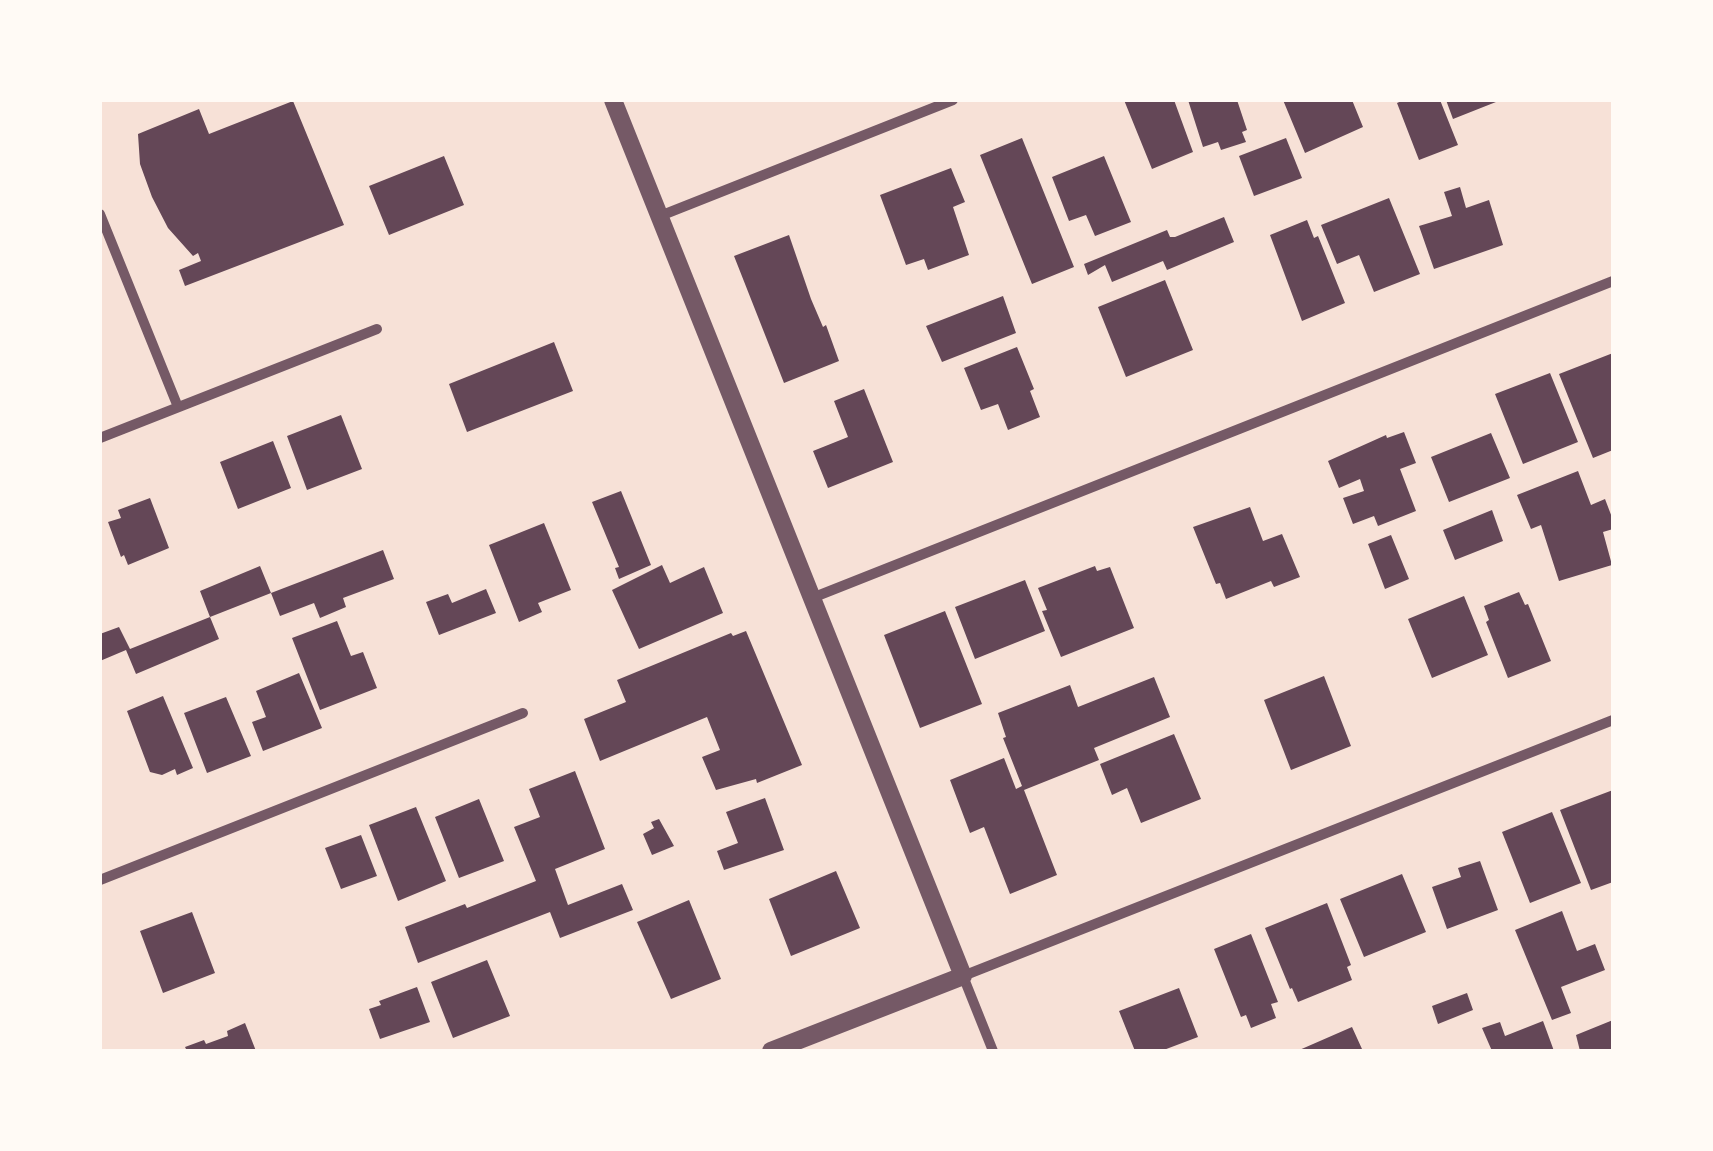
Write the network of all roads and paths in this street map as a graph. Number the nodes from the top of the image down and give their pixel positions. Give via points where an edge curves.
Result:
1 (613, 100) edge
2 (953, 100) edge
3 (100, 214) edge
4 (660, 216) junction
5 (1613, 281) edge
6 (377, 329) dead end
7 (178, 408) junction
8 (100, 438) edge
9 (812, 598) junction
10 (523, 712) dead end
11 (1613, 720) edge
12 (100, 880) edge
13 (963, 976) junction
14 (771, 1051) edge
15 (993, 1051) edge

1 - 4 street
2 - 4 street
3 - 7 street
4 - 9 street
5 - 9 street
6 - 7 street
7 - 8 street
9 - 13 street
10 - 12 street
11 - 13 street
13 - 14 street
13 - 15 street

